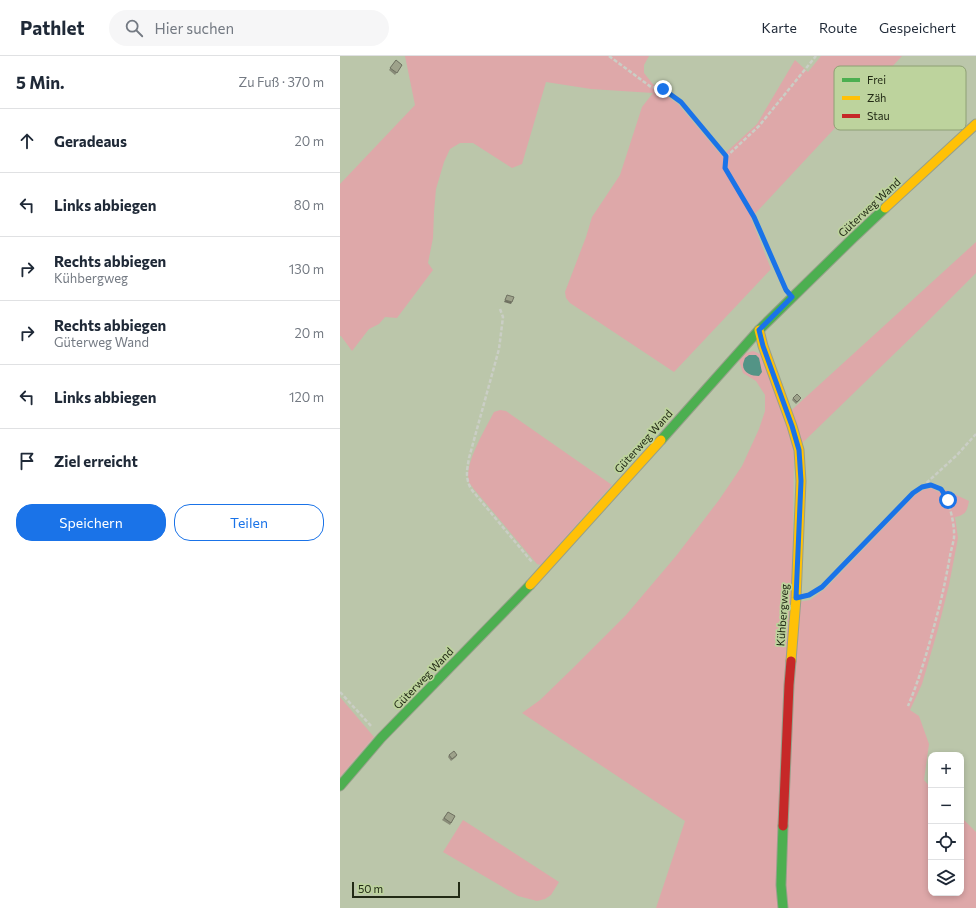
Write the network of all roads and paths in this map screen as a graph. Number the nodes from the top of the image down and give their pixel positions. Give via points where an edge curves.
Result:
1 (609, 56) edge
2 (816, 56) edge
3 (976, 124) edge
4 (726, 156) junction
5 (792, 297) junction
6 (500, 309) dead end
7 (759, 330) junction
8 (976, 434) edge
9 (922, 487) junction
10 (542, 572) junction
11 (796, 598) junction
12 (340, 692) edge
13 (908, 706) dead end
14 (381, 738) junction
15 (340, 786) edge
16 (783, 908) edge

1 - 4 path via 651,87 663,89 681,102
2 - 4 path via 759,126
3 - 5 street, Güterweg Wand
4 - 5 path via 725,168 754,217 786,290
5 - 7 street, Güterweg Wand
6 - 10 path via 504,317 499,349 469,458 467,482
7 - 10 street, Güterweg Wand
7 - 11 street, Kühbergweg via 799,450 801,481
8 - 9 path
9 - 11 path via 913,493 822,587 809,595
9 - 13 path via 931,485 941,489 948,500 954,537 934,628 918,683
10 - 14 street, Güterweg Wand
11 - 16 street, Kühbergweg via 789,685
12 - 14 path
14 - 15 street, Güterweg Wand

